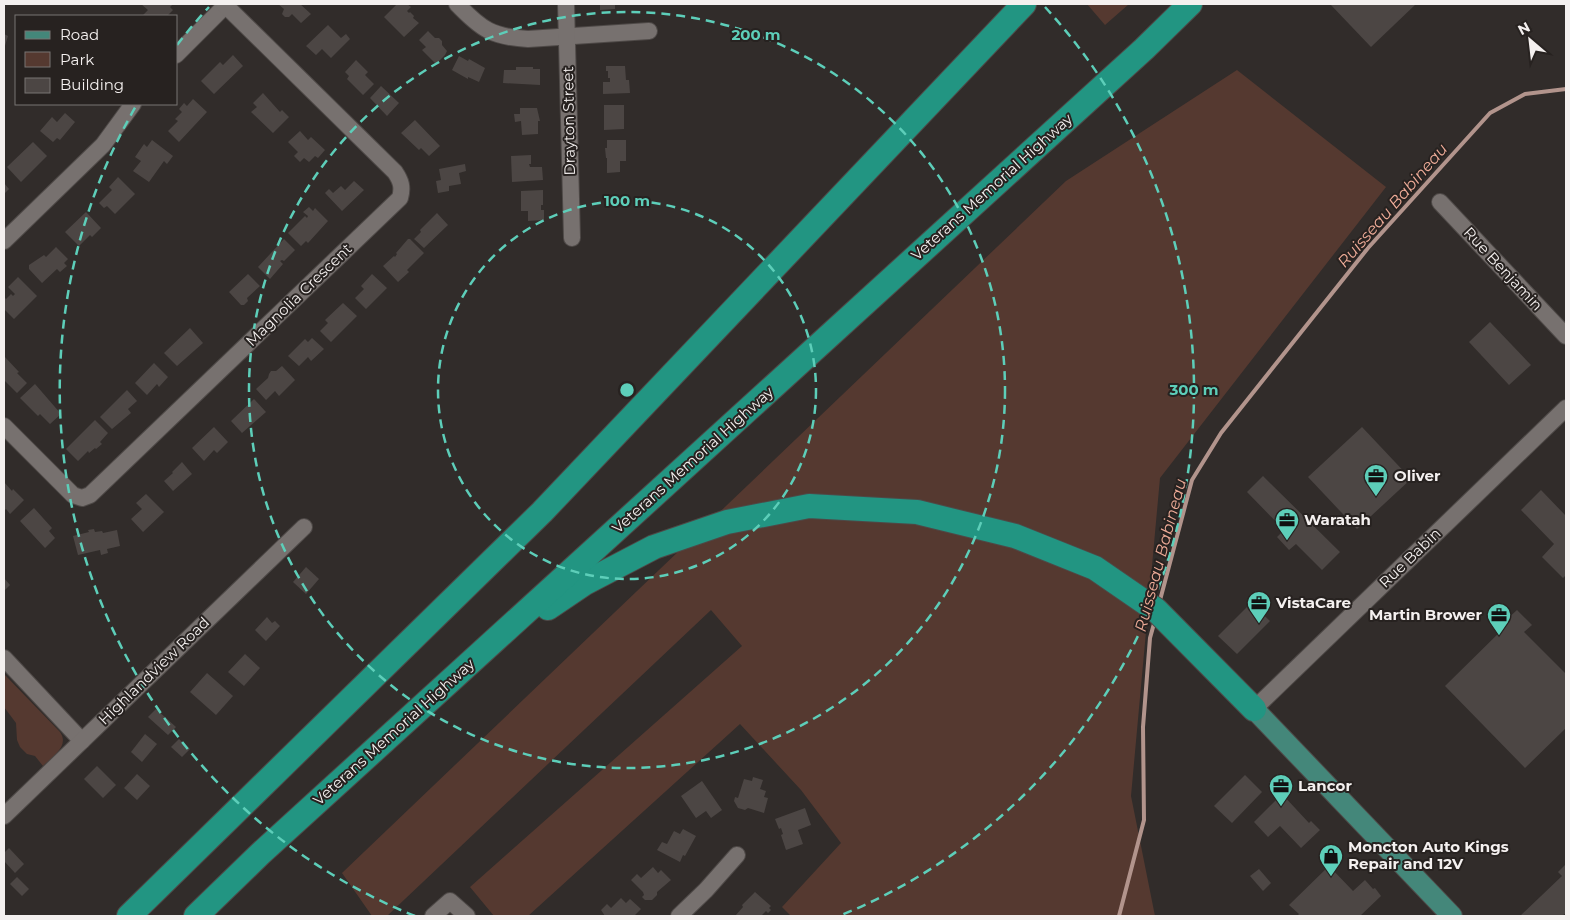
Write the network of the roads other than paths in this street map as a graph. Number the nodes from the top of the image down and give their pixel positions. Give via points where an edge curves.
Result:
1 (225, 4) edge
2 (457, 4) edge
3 (566, 4) edge
4 (1024, 4) edge
5 (1190, 4) edge
6 (649, 31) dead end
7 (567, 36) junction
8 (178, 53) edge
9 (132, 105) edge
10 (1440, 202) dead end
11 (572, 238) dead end
12 (4, 241) edge
13 (1566, 336) edge
14 (1566, 408) edge
15 (4, 426) edge
16 (304, 527) dead end
17 (484, 650) junction
18 (4, 658) edge
19 (1254, 709) junction
20 (82, 741) junction
21 (4, 816) edge
22 (737, 855) dead end
23 (129, 916) edge
24 (196, 916) edge
25 (433, 916) edge
26 (467, 916) edge
27 (679, 916) edge
28 (1452, 916) edge

1 - 8 street
1 - 15 street, Magnolia Crescent via 395,172 401,181 400,198 90,495 82,498 73,496
2 - 7 street via 478,25 494,34 521,39
3 - 7 street, Drayton Street
4 - 23 highway via 542,512
5 - 17 highway, Veterans Memorial Highway
6 - 7 street
7 - 11 street, Drayton Street
9 - 12 street via 103,145
10 - 13 street, Rue Benjamin
14 - 19 street, Rue Babin
16 - 20 street, Highlandview Road
17 - 19 highway via 585,583 636,556 727,522 809,506 917,512 1015,536 1094,568 1156,610
17 - 24 highway, Veterans Memorial Highway
18 - 20 street
19 - 28 main road
20 - 21 street, Highlandview Road
22 - 27 street
25 - 26 street via 450,901

